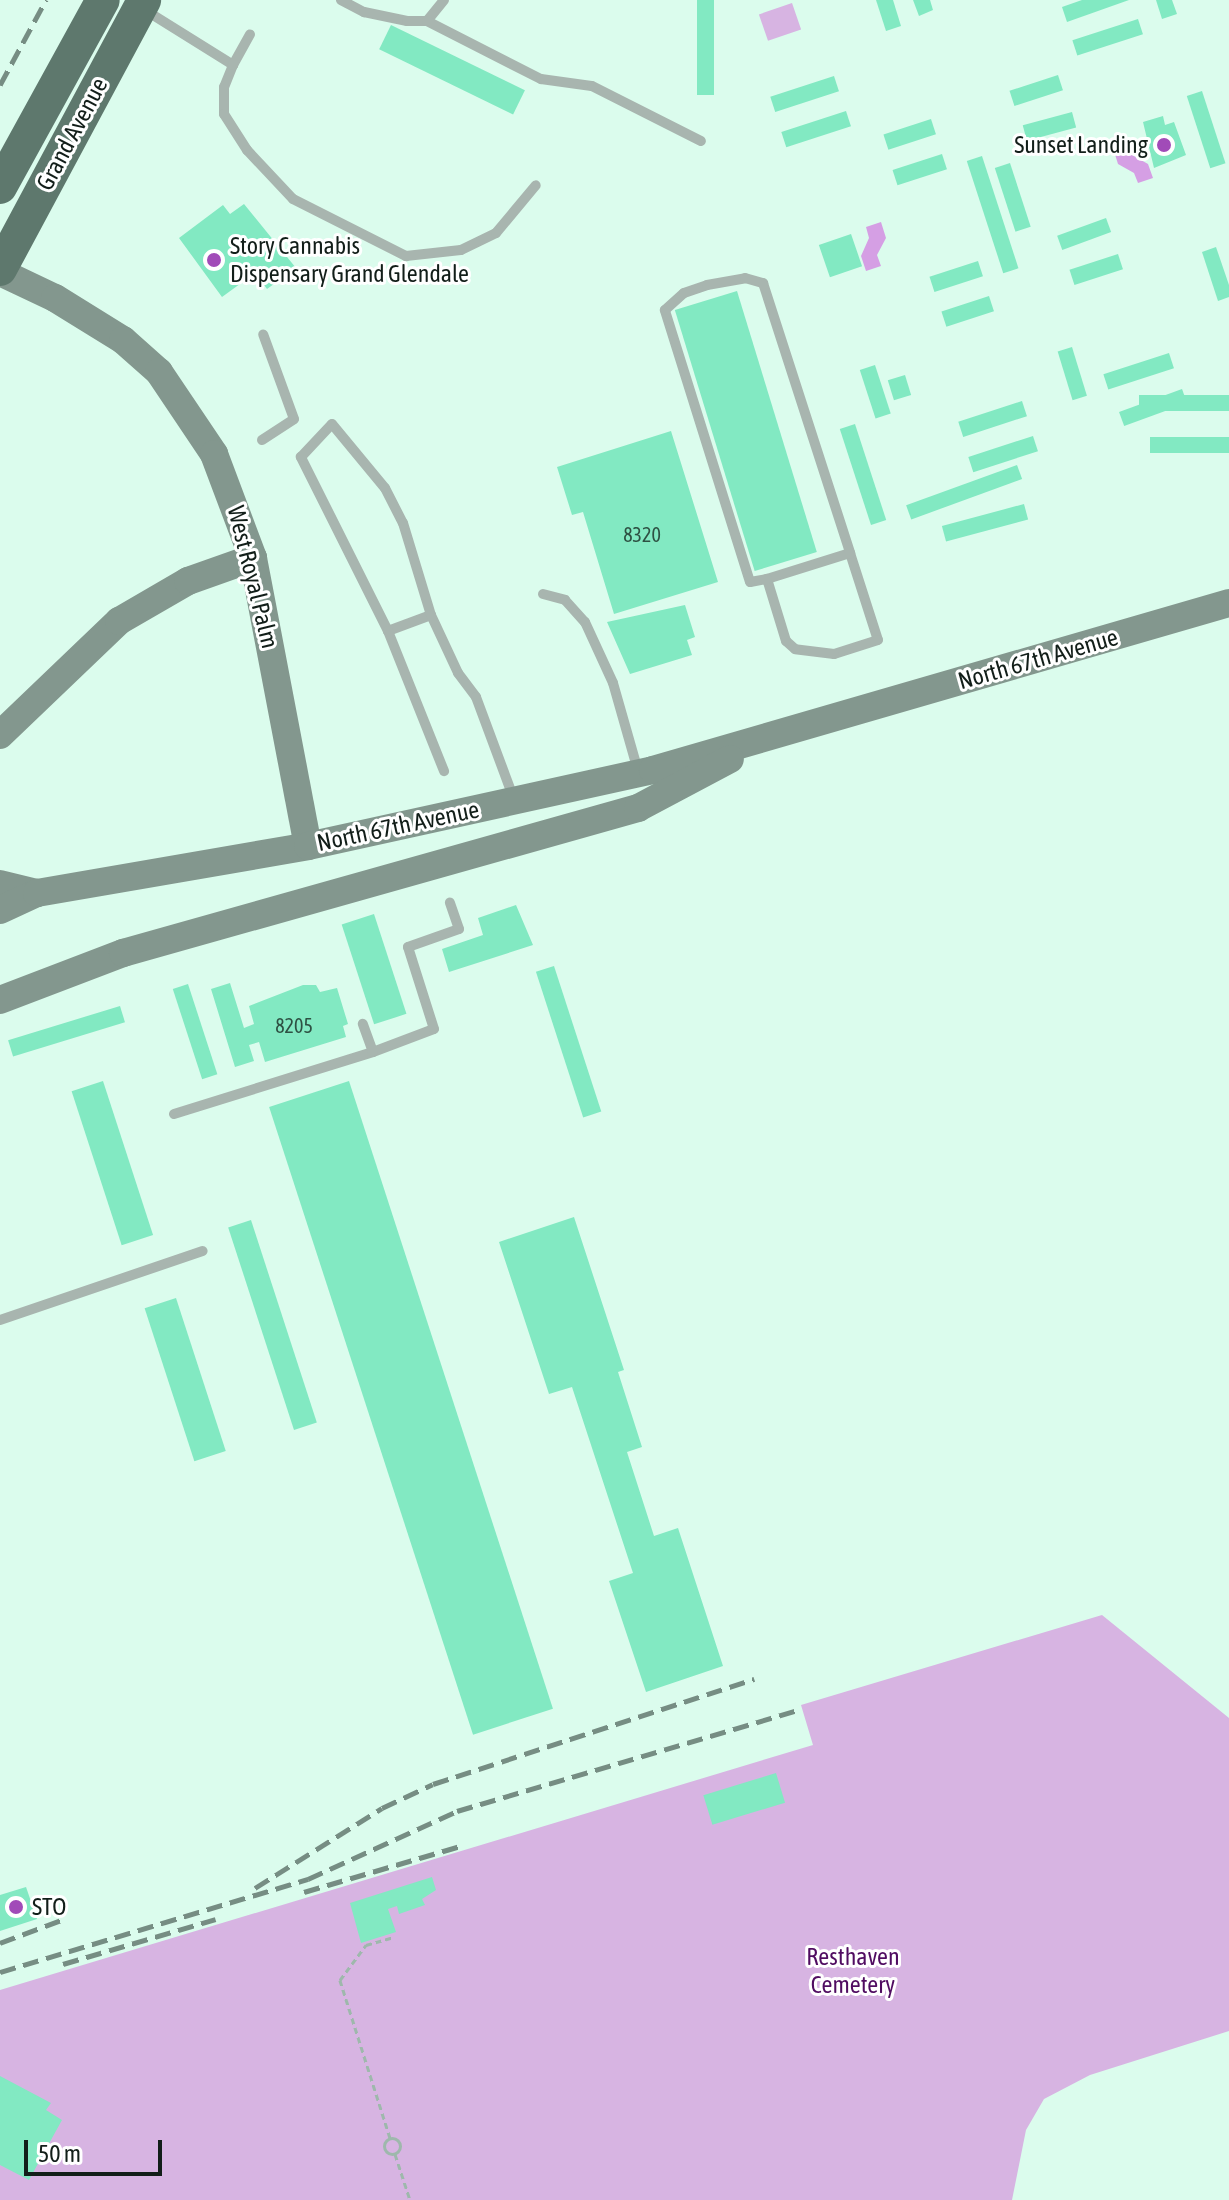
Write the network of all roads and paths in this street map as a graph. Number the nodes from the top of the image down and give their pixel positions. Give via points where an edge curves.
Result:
1 (103, 0) edge
2 (341, 0) edge
3 (444, 0) edge
4 (142, 3) edge
5 (427, 21) junction
6 (250, 34) dead end
7 (233, 65) junction
8 (701, 141) dead end
9 (536, 185) dead end
10 (0, 187) edge
11 (0, 271) edge
12 (263, 334) dead end
13 (262, 440) dead end
14 (850, 553) junction
15 (253, 558) junction
16 (767, 579) junction
17 (543, 594) dead end
18 (1229, 603) edge
19 (431, 615) junction
20 (388, 631) junction
21 (0, 735) edge
22 (755, 743) junction
23 (444, 771) dead end
24 (639, 773) junction
25 (515, 801) junction
26 (308, 846) junction
27 (0, 884) edge
28 (37, 893) junction
29 (450, 903) dead end
30 (0, 910) edge
31 (123, 953) junction
32 (0, 981) edge
33 (0, 1000) edge
34 (363, 1024) dead end
35 (373, 1052) junction
36 (174, 1114) dead end
37 (203, 1251) dead end
38 (0, 1320) edge
39 (394, 1937) dead end
40 (390, 2138) junction
41 (395, 2154) junction
42 (410, 2200) edge

1 - 10 highway, Grand Avenue
2 - 5 lane via 364,12
3 - 5 lane
4 - 7 lane
4 - 11 highway, Grand Avenue
5 - 8 lane via 541,79 592,86
6 - 7 lane
7 - 9 lane via 224,87 224,114 247,150 293,199 406,256 461,250 496,233
11 - 15 main road, West Royal Palm via 95,321 159,372 214,454
12 - 13 lane via 294,419
14 - 16 lane
14 - 16 lane via 878,640 834,654 795,649 786,641
14 - 16 lane via 763,283 745,278 707,285 684,293 665,310 750,582
15 - 21 main road via 188,581 119,621
15 - 26 main road, West Royal Palm
17 - 24 lane via 565,600 585,622 613,683
18 - 22 main road, North 67th Avenue
19 - 20 lane
19 - 20 lane via 403,523 385,488 332,424 301,457
19 - 25 lane via 458,673 476,697
20 - 23 lane
22 - 24 main road, North 67th Avenue
22 - 31 main road, North 67th Avenue via 680,790 638,808
24 - 25 main road, North 67th Avenue
25 - 26 main road, North 67th Avenue
26 - 28 main road, North 67th Avenue
27 - 28 main road, North 67th Avenue
28 - 30 main road, North 67th Avenue
29 - 35 lane via 459,929 408,947 434,1029
31 - 32 main road, North 67th Avenue via 55,963
31 - 33 main road, North 67th Avenue
34 - 35 lane
35 - 36 lane
37 - 38 lane
39 - 40 path via 366,1945 340,1980
40 - 41 path via 400,2145
40 - 41 path via 384,2149
41 - 42 path

